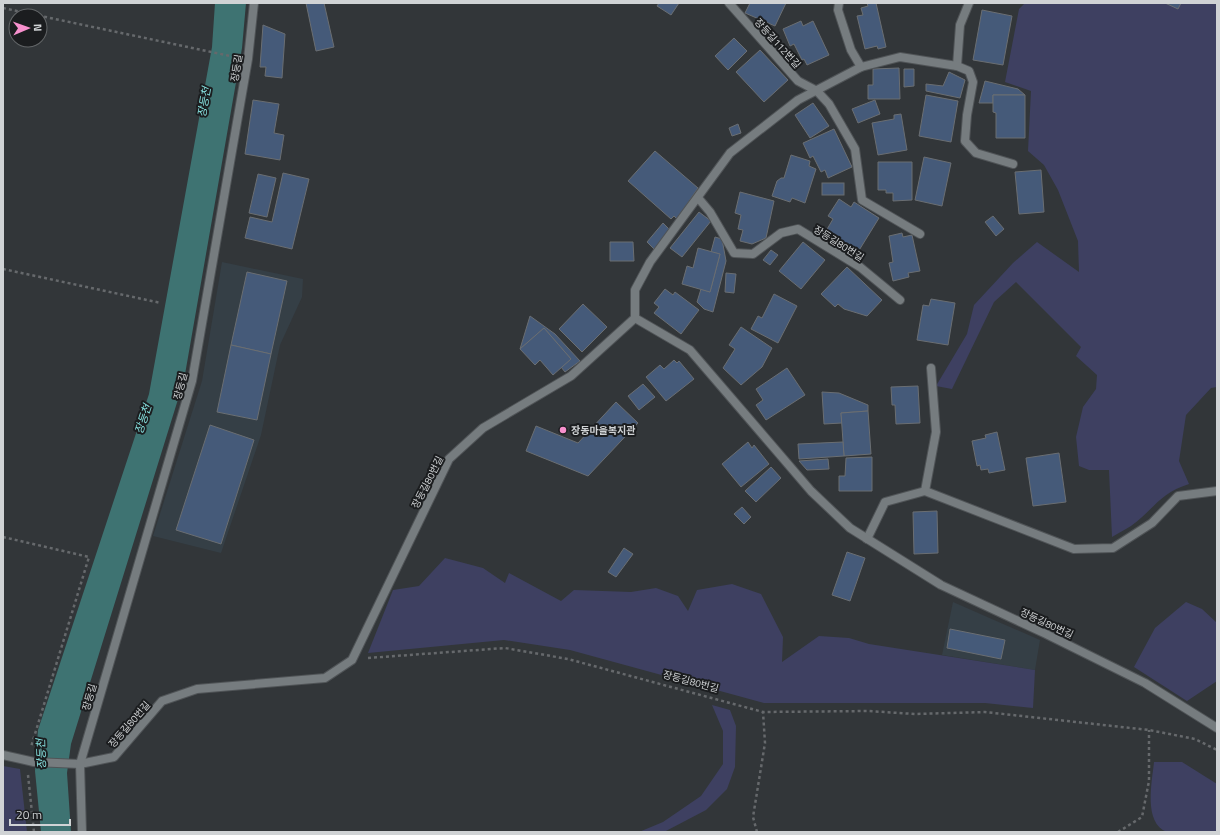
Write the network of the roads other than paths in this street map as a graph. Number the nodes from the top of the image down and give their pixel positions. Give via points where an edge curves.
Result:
1 (254, 3) edge
2 (729, 3) edge
3 (839, 3) edge
4 (969, 3) edge
5 (957, 66) junction
6 (861, 67) junction
7 (817, 91) junction
8 (1013, 164) dead end
9 (698, 199) junction
10 (920, 234) dead end
11 (900, 300) dead end
12 (635, 318) junction
13 (930, 368) dead end
14 (925, 491) junction
15 (1217, 491) edge
16 (867, 539) junction
17 (1217, 728) edge
18 (3, 755) edge
19 (76, 764) junction
20 (82, 832) edge

1 - 19 street, 장등길 via 248,59 192,381
2 - 7 street, 장등길112번길 via 798,80
3 - 6 street via 838,10 851,50
4 - 5 street via 960,25
5 - 6 street via 900,57
5 - 8 street via 969,71 973,82 967,115 966,141 976,153
6 - 7 street
7 - 9 street via 798,100 730,154
7 - 10 street via 829,104 855,149 862,200
9 - 11 street, 장등길80번길 via 710,212 734,253 753,254 782,233 798,229 860,267
9 - 12 street via 650,262 635,290
12 - 16 street, 장등길80번길 via 690,350 811,491 850,528
12 - 19 street, 장등길80번길 via 571,376 483,428 449,459 352,660 325,678 197,689 162,701 114,757
13 - 14 street via 936,432
14 - 15 street via 1074,549 1113,548 1152,522 1178,496
14 - 16 street via 885,502
16 - 17 street, 장등길80번길 via 941,585 1145,683
18 - 19 street via 30,761
19 - 20 street, 장등길

